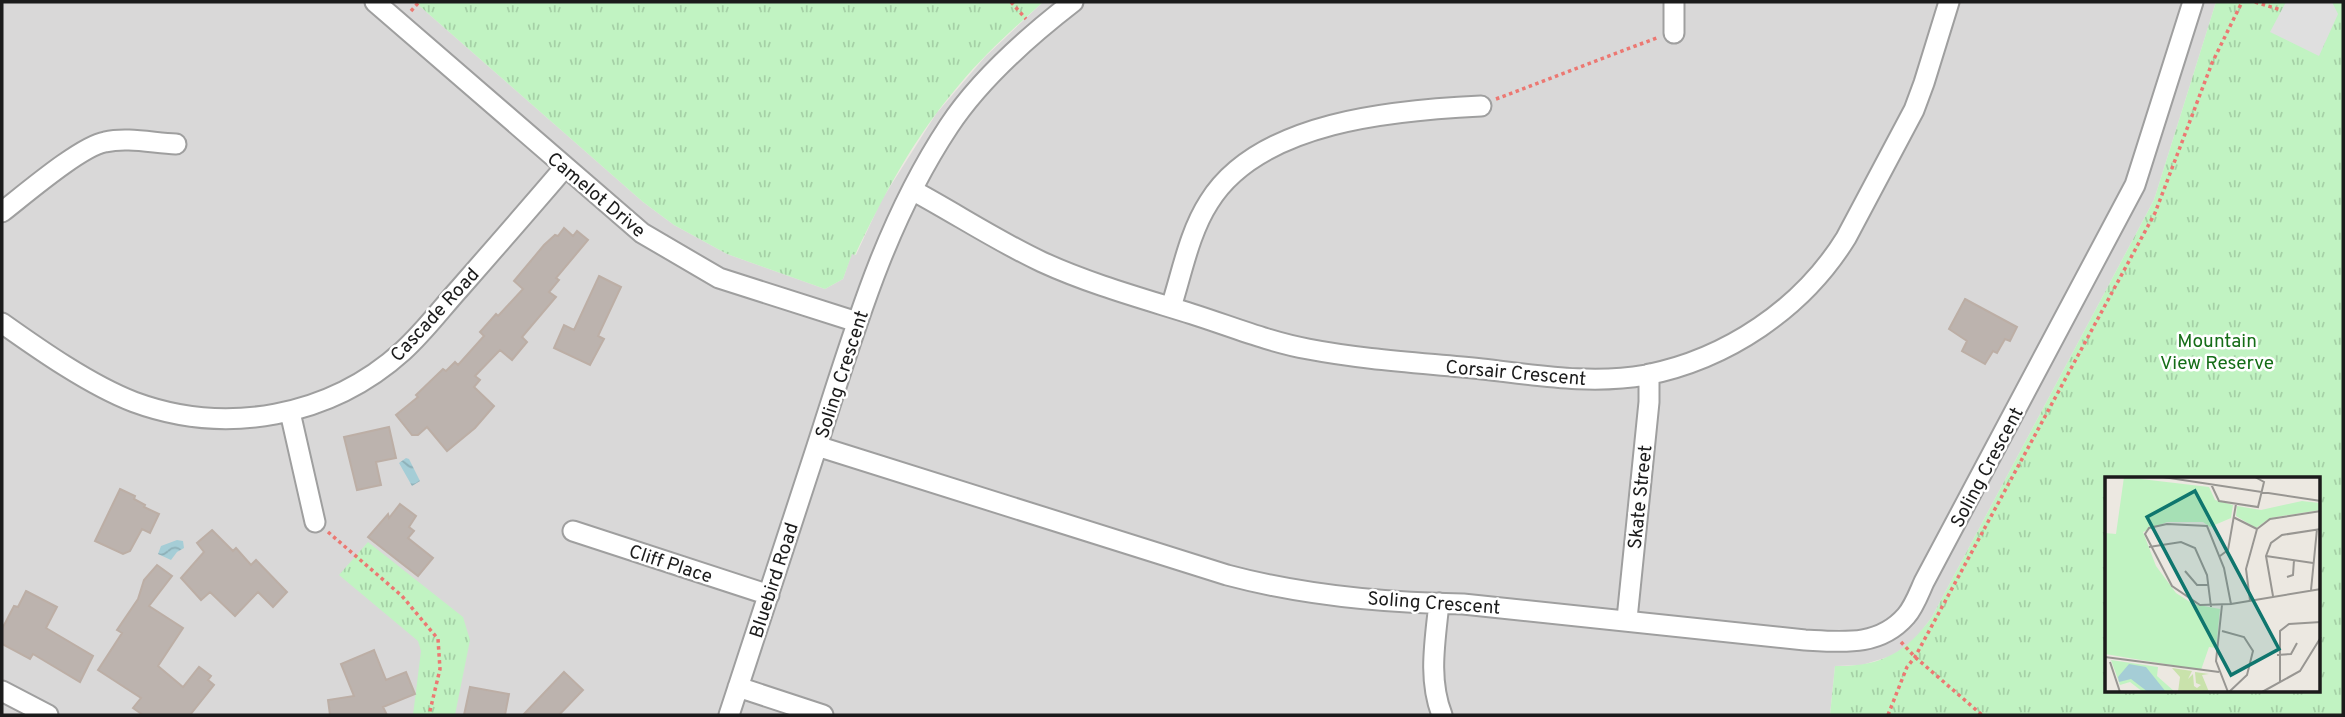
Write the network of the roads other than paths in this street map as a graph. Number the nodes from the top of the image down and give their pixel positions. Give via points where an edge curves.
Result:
1 (375, 2) edge
2 (1073, 2) edge
3 (1674, 2) edge
4 (1949, 2) edge
5 (2193, 2) edge
6 (1674, 33) road end
7 (1481, 106) road end
8 (176, 144) dead end
9 (565, 167) junction
10 (912, 190) junction
11 (2, 212) edge
12 (1171, 307) junction
13 (857, 322) junction
14 (2, 323) edge
15 (1649, 374) junction
16 (290, 412) junction
17 (817, 446) junction
18 (315, 522) road end
19 (573, 531) dead end
20 (769, 595) junction
21 (1439, 603) junction
22 (1627, 619) junction
23 (738, 687) junction
24 (2, 691) edge
25 (48, 715) edge
26 (729, 715) edge
27 (823, 715) edge
28 (1442, 715) edge

1 - 9 street, Camelot Drive
2 - 10 street, Soling Crescent via 995,69 950,124
3 - 6 street
4 - 15 street, Corsair Crescent via 1914,110 1833,256 1794,300 1761,326 1704,357
5 - 22 street, Soling Crescent via 2135,186 1907,615 1890,630 1851,643
7 - 12 street via 1394,112 1349,121 1281,144 1249,161 1222,184 1204,209
8 - 11 street via 114,140 94,145
9 - 13 street, Camelot Drive via 642,233 719,278
9 - 16 street, Cascade Road via 404,350 356,385
10 - 12 street, Corsair Crescent via 1041,261 1095,284
10 - 13 street, Soling Crescent via 875,269
12 - 15 street, Corsair Crescent via 1288,345 1340,354 1574,379
13 - 17 street, Soling Crescent
14 - 16 street, Cascade Road via 105,389 163,411 233,418
15 - 22 street, Skate Street
16 - 18 street
17 - 20 street, Bluebird Road
17 - 21 street, Soling Crescent via 1245,580 1298,590
19 - 20 street, Cliff Place
20 - 23 street, Bluebird Road
21 - 22 street, Soling Crescent
21 - 28 street via 1433,674
23 - 26 street, Bluebird Road
23 - 27 street
24 - 25 street

